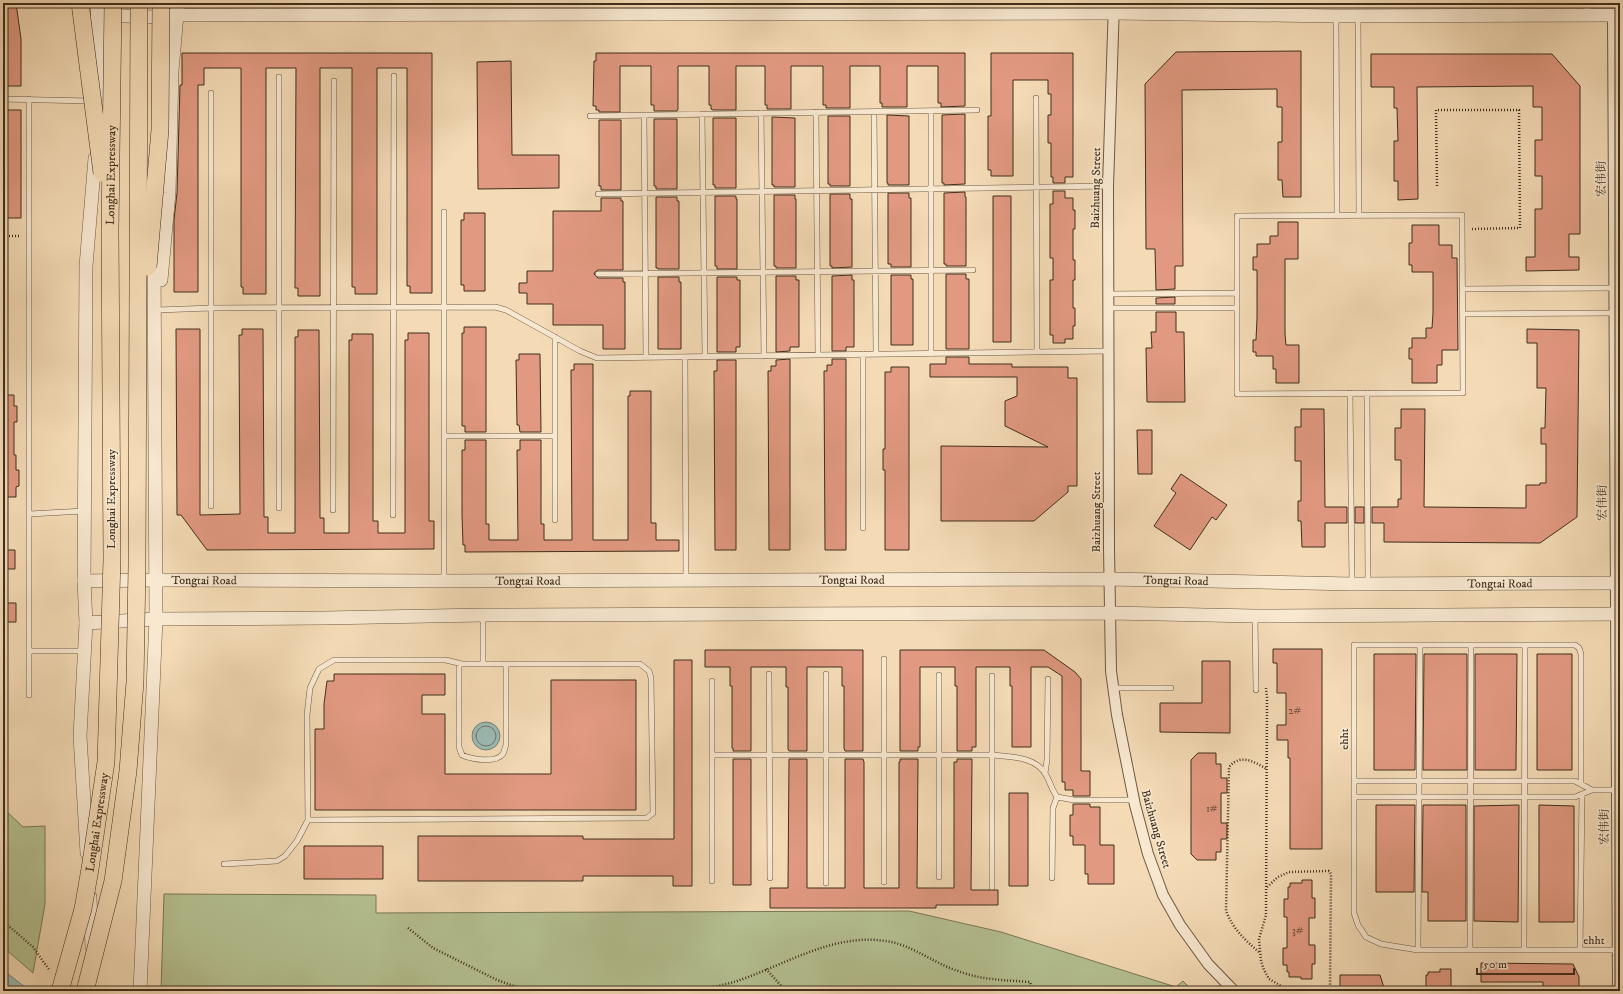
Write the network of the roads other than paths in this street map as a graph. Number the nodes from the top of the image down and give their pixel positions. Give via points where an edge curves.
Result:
1 (80, 3) edge
2 (112, 3) edge
3 (139, 3) edge
4 (154, 3) edge
5 (1114, 8) edge
6 (97, 9) edge
7 (178, 9) edge
8 (750, 9) edge
9 (1587, 9) edge
10 (157, 10) edge
11 (1617, 15) edge
12 (1336, 16) junction
13 (1358, 16) junction
14 (394, 76) dead end
15 (279, 77) dead end
16 (334, 81) dead end
17 (211, 93) dead end
18 (1036, 98) dead end
19 (3, 99) edge
20 (29, 99) junction
21 (100, 101) junction
22 (978, 110) dead end
23 (931, 111) junction
24 (816, 112) junction
25 (874, 112) junction
26 (761, 113) junction
27 (702, 114) junction
28 (644, 115) junction
29 (590, 116) dead end
30 (1108, 186) junction
31 (1036, 187) junction
32 (931, 189) junction
33 (874, 190) junction
34 (816, 191) junction
35 (703, 192) junction
36 (762, 192) junction
37 (644, 193) junction
38 (598, 194) dead end
39 (444, 212) dead end
40 (1337, 216) junction
41 (1359, 216) junction
42 (110, 230) junction
43 (931, 270) junction
44 (972, 270) dead end
45 (875, 271) junction
46 (763, 272) junction
47 (817, 272) junction
48 (704, 273) junction
49 (598, 274) dead end
50 (646, 274) junction
51 (1614, 288) junction
52 (1462, 289) junction
53 (1237, 293) junction
54 (1108, 294) junction
55 (211, 308) junction
56 (279, 308) junction
57 (334, 308) junction
58 (394, 308) junction
59 (444, 308) junction
60 (1108, 308) junction
61 (1237, 308) junction
62 (158, 310) junction
63 (1614, 313) junction
64 (1463, 314) junction
65 (555, 337) junction
66 (137, 348) junction
67 (1109, 351) junction
68 (1037, 352) junction
69 (863, 354) junction
70 (876, 354) junction
71 (931, 354) junction
72 (818, 355) junction
73 (705, 356) junction
74 (764, 356) junction
75 (646, 357) junction
76 (685, 357) junction
77 (1617, 363) edge
78 (154, 375) junction
79 (1350, 393) junction
80 (1367, 393) junction
81 (444, 436) junction
82 (555, 436) junction
83 (211, 506) dead end
84 (279, 508) dead end
85 (333, 510) dead end
86 (85, 511) junction
87 (29, 514) junction
88 (393, 515) dead end
89 (555, 520) dead end
90 (863, 528) dead end
91 (1109, 579) junction
92 (155, 580) junction
93 (686, 580) junction
94 (84, 581) junction
95 (444, 581) junction
96 (1618, 583) edge
97 (1352, 584) junction
98 (1368, 584) junction
99 (1110, 613) junction
100 (1618, 614) edge
101 (483, 615) junction
102 (1255, 616) junction
103 (156, 618) junction
104 (86, 623) junction
105 (1420, 645) junction
106 (1471, 645) junction
107 (1525, 645) junction
108 (29, 651) junction
109 (84, 651) junction
110 (884, 659) dead end
111 (459, 664) junction
112 (483, 664) junction
113 (506, 664) junction
114 (769, 674) dead end
115 (826, 674) dead end
116 (939, 675) dead end
117 (992, 676) dead end
118 (1048, 679) dead end
119 (712, 681) dead end
120 (1113, 688) junction
121 (1171, 688) dead end
122 (1256, 690) dead end
123 (29, 695) dead end
124 (712, 755) junction
125 (769, 755) junction
126 (826, 755) junction
127 (884, 755) junction
128 (939, 755) junction
129 (992, 755) junction
130 (1045, 773) junction
131 (1354, 781) junction
132 (1419, 781) junction
133 (1471, 781) junction
134 (1525, 781) junction
135 (1581, 784) junction
136 (1592, 790) junction
137 (1618, 793) edge
138 (1582, 795) junction
139 (1057, 797) junction
140 (1354, 797) junction
141 (1419, 797) junction
142 (1471, 797) junction
143 (1525, 798) junction
144 (1134, 800) junction
145 (308, 820) junction
146 (224, 864) dead end
147 (939, 877) dead end
148 (770, 878) dead end
149 (1052, 878) dead end
150 (712, 880) dead end
151 (884, 882) dead end
152 (826, 883) dead end
153 (992, 887) dead end
154 (1618, 944) edge
155 (1418, 950) junction
156 (1470, 950) junction
157 (1524, 950) junction
158 (1580, 950) junction
159 (1619, 967) edge
160 (92, 990) edge
161 (60, 991) edge
162 (140, 991) edge
163 (1234, 991) edge
164 (1618, 991) edge

1 - 42 highway, bridge
2 - 42 highway, Longhai Expressway, bridge
3 - 66 highway, Longhai Expressway, bridge
4 - 10 street
5 - 8 street
5 - 12 street
5 - 30 street, Baizhuang Street
6 - 10 street
6 - 21 street
7 - 8 street
7 - 10 street
7 - 62 street via 172,71 169,193
9 - 11 street
9 - 13 street
10 - 66 highway, bridge via 160,130 147,276
10 - 78 street
11 - 51 street, 宏伟街
12 - 13 street
12 - 40 lane
13 - 41 lane
14 - 58 lane
15 - 56 lane
16 - 57 lane
17 - 55 lane
18 - 31 lane
19 - 20 lane
20 - 21 lane
20 - 87 lane
21 - 86 street via 86,266
22 - 23 lane
23 - 25 lane
23 - 32 lane
24 - 25 lane
24 - 26 lane
24 - 34 lane
25 - 33 lane
26 - 27 lane
26 - 36 lane
27 - 28 lane
27 - 35 lane
28 - 29 lane
28 - 37 lane
30 - 31 lane
30 - 54 street, Baizhuang Street
31 - 32 lane
31 - 68 lane
32 - 33 lane
32 - 43 lane
33 - 34 lane
33 - 45 lane
34 - 36 lane
34 - 47 lane
35 - 36 lane
35 - 37 lane
35 - 48 lane
36 - 46 lane
37 - 38 lane
37 - 50 lane
39 - 59 lane
40 - 41 lane
40 - 53 lane via 1237,216
41 - 52 lane via 1462,215
42 - 161 highway, Longhai Expressway, bridge via 112,559 106,762 89,876
43 - 44 lane
43 - 45 lane
43 - 71 lane
45 - 47 lane
45 - 70 lane
46 - 47 lane
46 - 48 lane
46 - 74 lane
47 - 72 lane
48 - 50 lane
48 - 73 lane
49 - 50 lane
50 - 75 lane
51 - 52 lane
51 - 63 street, 宏伟街
52 - 64 lane
53 - 54 lane
53 - 61 lane
54 - 60 street, Baizhuang Street
55 - 56 lane
55 - 62 lane
55 - 83 lane
56 - 57 lane
56 - 84 lane
57 - 58 lane
57 - 85 lane
58 - 59 lane
58 - 88 lane
59 - 65 lane via 495,307 506,310
59 - 81 lane
60 - 61 lane
60 - 67 street, Baizhuang Street
61 - 79 lane via 1238,394
62 - 78 street
63 - 64 lane
63 - 77 street, 宏伟街
64 - 80 lane via 1463,392
65 - 75 lane via 597,358
65 - 82 lane
66 - 160 highway, Longhai Expressway, bridge via 135,682 128,771 113,881
67 - 68 lane
67 - 91 street, Baizhuang Street
68 - 71 lane
69 - 70 lane
69 - 72 lane
69 - 90 lane
70 - 71 lane
72 - 74 lane
73 - 74 lane
73 - 76 lane
75 - 76 lane
76 - 93 lane
77 - 96 street, 宏伟街
78 - 92 street
79 - 80 lane
79 - 97 lane
80 - 98 lane
81 - 82 lane
81 - 95 lane
82 - 89 lane
86 - 87 lane
86 - 94 street
87 - 108 lane
91 - 93 street, Tongtai Road
91 - 97 street, Tongtai Road
91 - 99 street, Baizhuang Street
92 - 94 street, Tongtai Road
92 - 95 street, Tongtai Road
92 - 103 street
93 - 95 street, Tongtai Road
94 - 104 street
96 - 98 street, Tongtai Road
96 - 100 street, 宏伟街
97 - 98 street, Tongtai Road
99 - 101 street
99 - 102 street
99 - 120 street, Baizhuang Street
100 - 102 street
100 - 137 street, 宏伟街
101 - 103 street
101 - 112 lane
102 - 122 lane
103 - 104 street
103 - 162 street
104 - 109 street
105 - 106 lane, ehht
105 - 131 lane, ehht via 1354,645
105 - 132 lane
106 - 107 lane, ehht
106 - 133 lane
107 - 134 lane
107 - 135 lane, ehht via 1575,645 1581,654
108 - 109 lane
108 - 123 lane
109 - 160 street via 80,736
110 - 127 lane
111 - 112 lane
111 - 113 lane via 459,747 462,755 471,759 494,759 503,754 506,745
111 - 145 lane via 446,660 334,660 319,669 310,688 307,716
112 - 113 lane
113 - 145 lane via 640,664 649,671 652,678 653,814 647,818
114 - 125 lane
115 - 126 lane
116 - 128 lane
117 - 129 lane
118 - 130 lane
119 - 124 lane
120 - 121 lane
120 - 144 street, Baizhuang Street
124 - 125 lane
124 - 150 lane
125 - 126 lane
125 - 148 lane
126 - 127 lane
126 - 152 lane
127 - 128 lane
127 - 151 lane
128 - 129 lane
128 - 147 lane
129 - 130 lane via 1035,763
129 - 153 lane
130 - 139 lane
131 - 132 lane
131 - 140 lane, ehht
132 - 133 lane
132 - 141 lane
133 - 134 lane
133 - 142 lane
134 - 135 lane via 1575,781
134 - 143 lane
135 - 136 lane
136 - 137 lane
136 - 138 lane
137 - 154 street, 宏伟街
138 - 143 lane via 1575,798
138 - 158 lane
139 - 144 lane via 1074,800
139 - 149 lane via 1053,808
140 - 141 lane
140 - 155 lane, ehht via 1354,913 1358,925 1366,937 1381,944
141 - 142 lane
141 - 155 lane
142 - 143 lane
142 - 156 lane
143 - 157 lane
144 - 163 street, Baizhuang Street via 1148,854 1163,895 1180,926 1208,964
145 - 146 lane via 297,841 285,856 277,861
154 - 158 lane, ehht
154 - 159 street, 宏伟街
155 - 156 lane, ehht
156 - 157 lane, ehht
157 - 158 lane, ehht
159 - 164 street, 宏伟街

